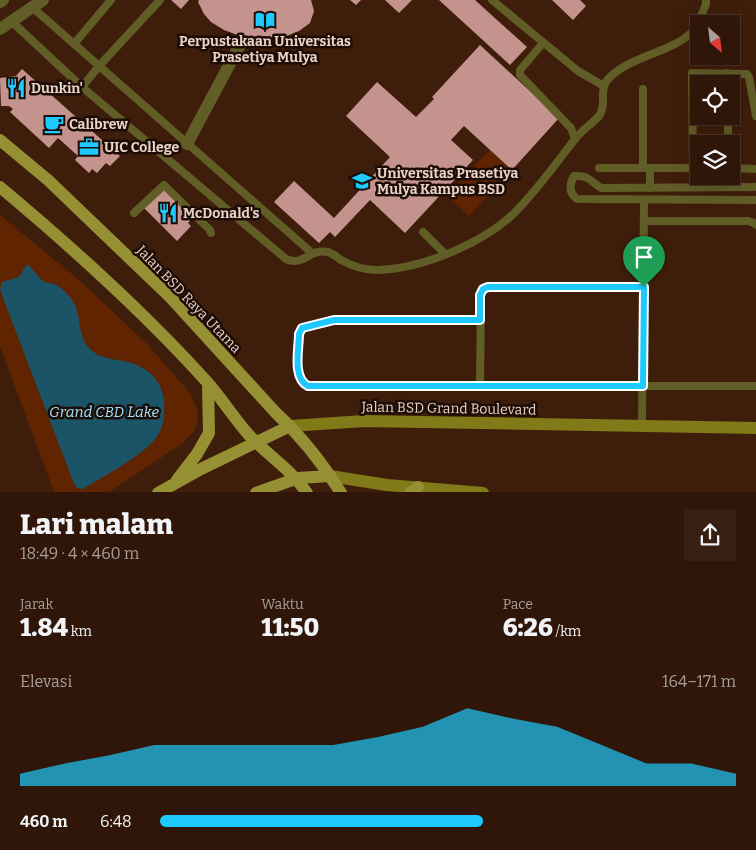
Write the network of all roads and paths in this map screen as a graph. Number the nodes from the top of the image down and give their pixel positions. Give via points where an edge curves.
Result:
1 (43, 0) edge
2 (111, 0) edge
3 (160, 0) edge
4 (492, 0) edge
5 (706, 0) edge
6 (32, 7) junction
7 (12, 21) junction
8 (0, 29) edge
9 (242, 41) dead end
10 (543, 43) junction
11 (74, 44) junction
12 (99, 66) junction
13 (727, 73) joint
14 (604, 86) junction
15 (82, 87) junction
16 (643, 89) dead end
17 (756, 116) edge
18 (695, 135) edge
19 (575, 139) junction
20 (0, 140) edge
21 (188, 144) junction
22 (599, 168) dead end
23 (646, 168) junction
24 (690, 168) edge
25 (740, 168) edge
26 (756, 169) edge
27 (0, 187) edge
28 (756, 187) edge
29 (650, 188) junction
30 (644, 200) junction
31 (756, 200) edge
32 (134, 213) dead end
33 (644, 221) junction
34 (756, 225) edge
35 (423, 232) dead end
36 (211, 233) dead end
37 (312, 253) junction
38 (445, 254) junction
39 (644, 287) junction
40 (480, 320) junction
41 (208, 384) junction
42 (480, 386) junction
43 (643, 386) junction
44 (756, 386) edge
45 (290, 426) junction
46 (642, 426) junction
47 (756, 428) edge
48 (256, 443) junction
49 (330, 476) junction
50 (298, 478) junction
51 (174, 484) junction
52 (414, 490) edge
53 (158, 492) edge
54 (256, 492) edge
55 (307, 492) edge
56 (341, 492) edge
57 (483, 492) edge

1 - 6 street
2 - 11 lane
3 - 12 lane
4 - 10 lane
5 - 14 lane via 692,34 626,66 609,78
6 - 7 street
6 - 11 lane
7 - 8 street
7 - 15 lane
9 - 21 street
10 - 14 lane via 578,71
10 - 19 lane via 520,70 520,75 570,128
11 - 12 lane
12 - 15 lane
12 - 21 lane
13 - 17 lane via 747,74
13 - 18 lane via 692,73
14 - 19 lane via 601,114
15 - 37 lane via 286,259 293,263
16 - 23 lane
19 - 38 lane via 520,208 502,224
20 - 45 main road, Jalan BSD Raya Utama via 48,180 164,292
21 - 37 lane
22 - 23 lane
23 - 24 lane
23 - 29 lane
25 - 26 lane
27 - 41 main road via 91,265
28 - 29 lane
29 - 30 lane via 601,188 588,177 581,176 574,176 570,182 570,189 577,199
30 - 31 lane
30 - 33 lane
32 - 36 lane via 164,185
33 - 34 lane via 748,221
33 - 39 lane
35 - 38 lane
37 - 38 lane via 329,252 359,267 376,270 412,266
39 - 40 lane via 488,287 480,295
39 - 43 lane
40 - 42 lane
40 - 42 lane via 334,320 302,328 298,376 302,384 308,386
41 - 48 main road
41 - 51 main road via 209,434
42 - 43 lane
43 - 44 lane
43 - 46 lane
45 - 46 main road, Jalan BSD Grand Boulevard via 364,421
45 - 48 main road, Jalan BSD Grand Boulevard
45 - 49 main road, Jalan BSD Raya Utama
46 - 47 main road, Jalan BSD Grand Boulevard
48 - 50 main road
48 - 51 main road, Jalan BSD Grand Boulevard
49 - 50 main road
49 - 52 main road
49 - 56 main road, Jalan BSD Raya Utama
50 - 54 main road
50 - 55 main road
51 - 53 main road, Jalan BSD Grand Boulevard
52 - 57 main road

